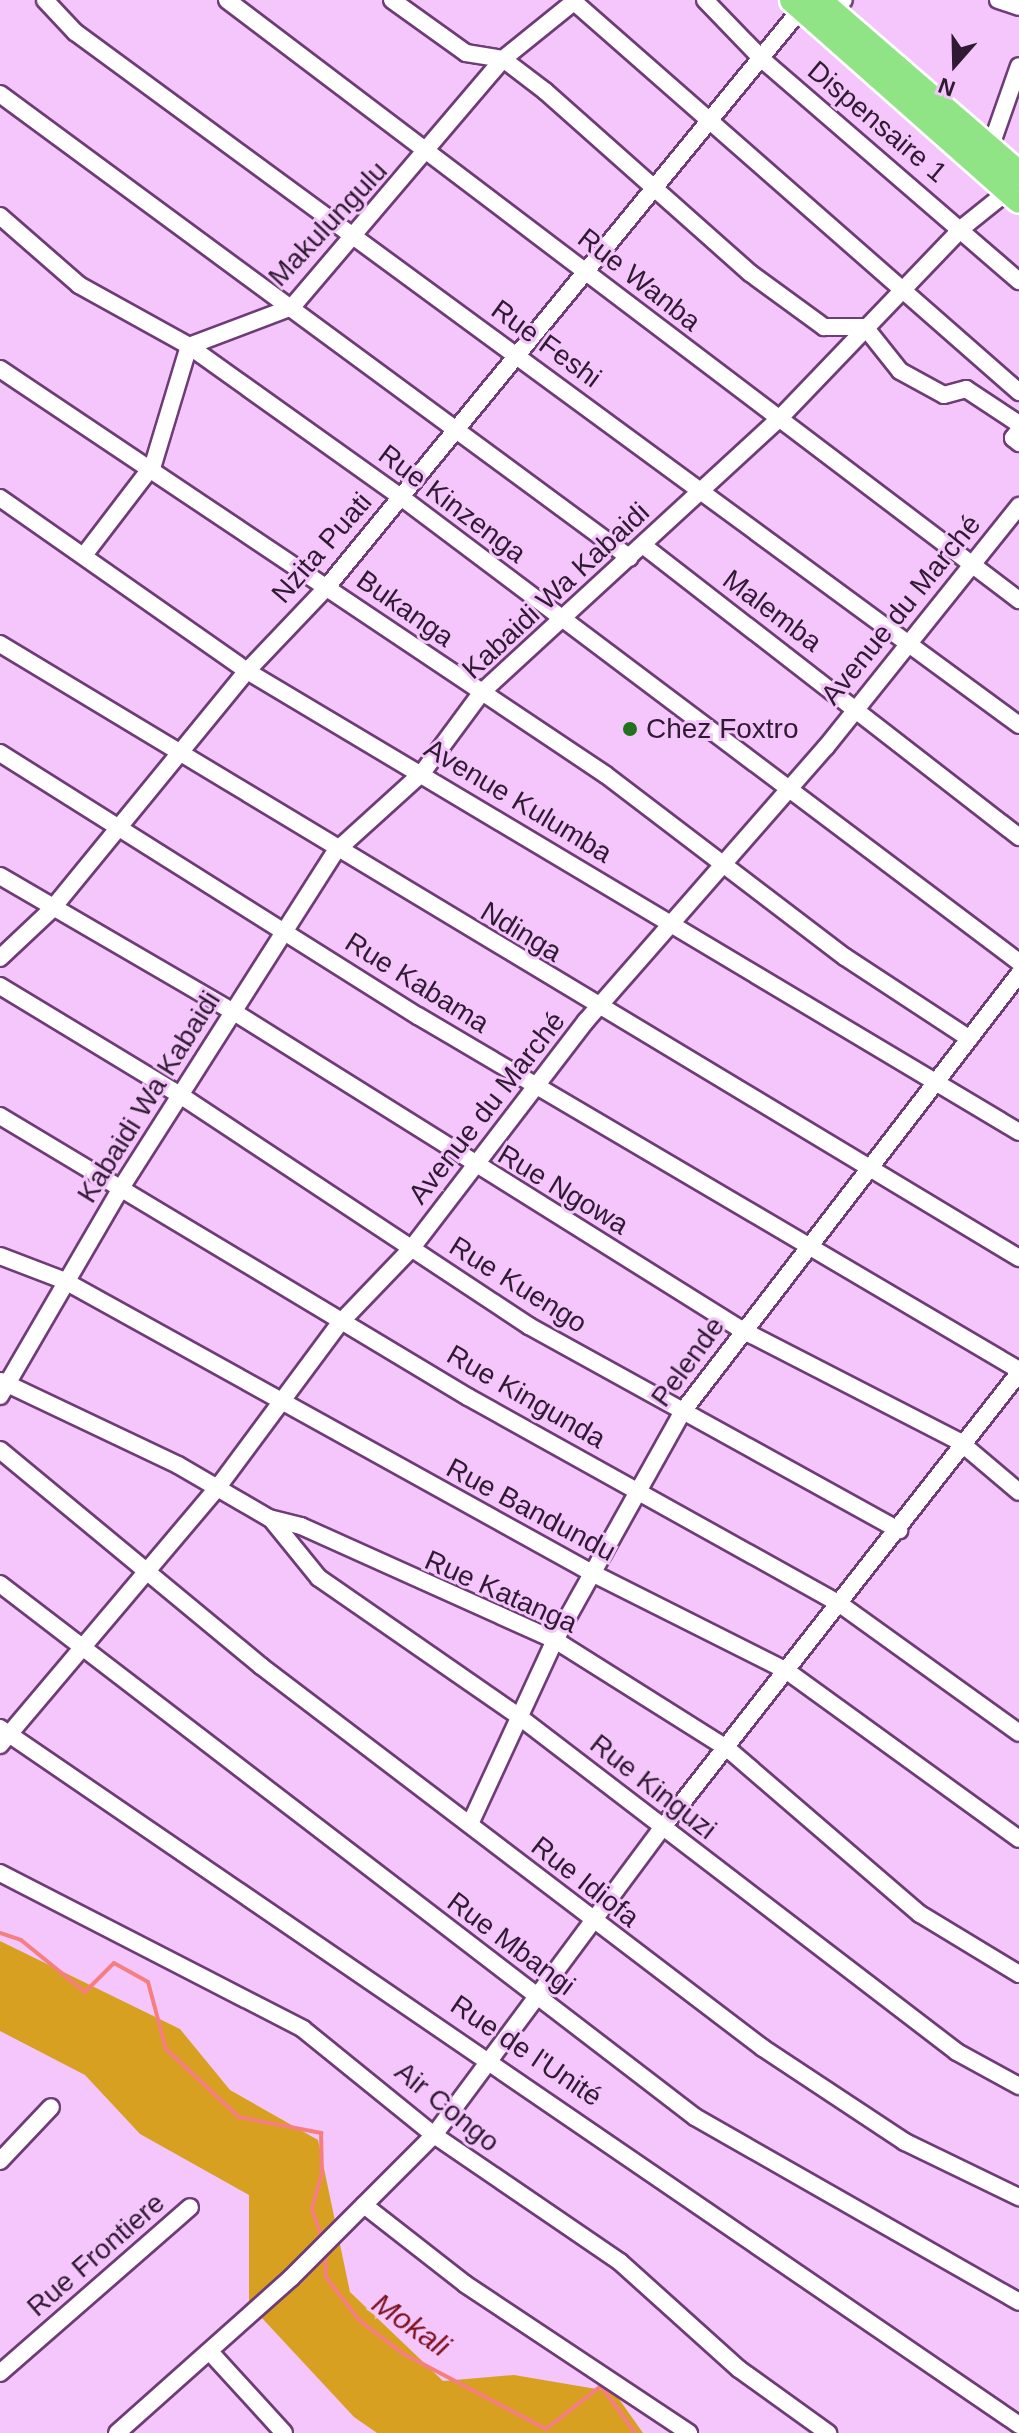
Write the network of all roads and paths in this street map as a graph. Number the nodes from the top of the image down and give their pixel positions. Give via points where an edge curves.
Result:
1 (45, 0) edge
2 (227, 0) edge
3 (392, 0) edge
4 (574, 0) edge
5 (705, 0) edge
6 (819, 0) edge
7 (844, 0) edge
8 (998, 0) edge
9 (1019, 7) edge
10 (794, 8) edge
11 (503, 59) junction
12 (764, 61) junction
13 (1019, 66) edge
14 (0, 94) edge
15 (711, 125) junction
16 (994, 137) dead end
17 (429, 151) junction
18 (1019, 173) edge
19 (655, 191) junction
20 (1011, 198) edge
21 (0, 216) edge
22 (962, 228) junction
23 (356, 236) junction
24 (586, 272) junction
25 (1019, 281) edge
26 (906, 287) junction
27 (292, 307) junction
28 (865, 327) junction
29 (189, 346) junction
30 (518, 356) junction
31 (0, 369) edge
32 (1019, 392) edge
33 (778, 420) junction
34 (1019, 427) edge
35 (455, 429) junction
36 (1019, 443) edge
37 (153, 465) junction
38 (702, 490) junction
39 (401, 497) junction
40 (0, 498) edge
41 (1019, 506) edge
42 (644, 546) junction
43 (85, 554) junction
44 (630, 558) junction
45 (970, 563) junction
46 (327, 587) junction
47 (1019, 600) edge
48 (565, 621) junction
49 (908, 642) junction
50 (0, 644) edge
51 (247, 671) junction
52 (482, 692) junction
53 (855, 707) junction
54 (1019, 725) edge
55 (0, 753) edge
56 (184, 756) junction
57 (422, 773) junction
58 (789, 789) junction
59 (114, 829) junction
60 (1019, 837) edge
61 (336, 851) junction
62 (723, 863) junction
63 (0, 876) edge
64 (52, 909) junction
65 (672, 926) junction
66 (285, 930) junction
67 (0, 958) edge
68 (1019, 962) edge
69 (1019, 974) edge
70 (0, 986) edge
71 (599, 1009) junction
72 (234, 1012) junction
73 (970, 1039) junction
74 (938, 1085) junction
75 (538, 1086) junction
76 (180, 1095) junction
77 (0, 1116) edge
78 (1019, 1132) edge
79 (475, 1167) junction
80 (866, 1170) junction
81 (121, 1188) junction
82 (806, 1247) junction
83 (411, 1249) junction
84 (0, 1256) edge
85 (1019, 1258) edge
86 (65, 1281) junction
87 (340, 1323) junction
88 (742, 1330) junction
89 (1019, 1371) edge
90 (3, 1387) edge
91 (284, 1402) junction
92 (683, 1411) junction
93 (960, 1442) junction
94 (0, 1450) edge
95 (218, 1487) junction
96 (634, 1489) junction
97 (1019, 1492) edge
98 (269, 1518) junction
99 (899, 1530) junction
100 (148, 1566) junction
101 (592, 1573) junction
102 (0, 1584) edge
103 (837, 1602) junction
104 (555, 1640) junction
105 (79, 1647) junction
106 (787, 1671) junction
107 (517, 1715) junction
108 (1019, 1733) edge
109 (3, 1736) edge
110 (728, 1749) junction
111 (470, 1824) junction
112 (663, 1827) junction
113 (1019, 1839) edge
114 (0, 1873) edge
115 (593, 1922) junction
116 (1019, 1974) edge
117 (538, 1994) junction
118 (489, 2058) junction
119 (1019, 2086) edge
120 (51, 2107) dead end
121 (434, 2135) junction
122 (0, 2161) edge
123 (1019, 2197) edge
124 (364, 2205) junction
125 (190, 2207) dead end
126 (1019, 2302) edge
127 (211, 2353) junction
128 (0, 2373) edge
129 (1019, 2425) edge
130 (117, 2433) edge
131 (284, 2433) edge
132 (689, 2433) edge
133 (828, 2433) edge

1 - 23 street, Rue Feshi via 75,32
2 - 17 street, Rue Wanba
3 - 11 street via 466,53
4 - 11 street, Makulungulu
4 - 15 street
5 - 12 street, Dispensaire 1
6 - 18 highway, bridge
7 - 10 street
8 - 9 street
10 - 12 street, Nzita Puati
10 - 20 highway, bridge
11 - 17 street, Makulungulu
11 - 19 street
12 - 15 street, Nzita Puati
12 - 22 street, Dispensaire 1
13 - 16 street
14 - 27 street
15 - 19 street, Nzita Puati
15 - 26 street
17 - 23 street, Makulungulu
17 - 24 street, Rue Wanba
19 - 24 street, Nzita Puati
19 - 28 street via 824,327
20 - 22 street, Kabaidi Wa Kabaidi
21 - 29 street, Rue Kinzenga via 79,285
22 - 25 street, Dispensaire 1
22 - 26 street, Kabaidi Wa Kabaidi
23 - 27 street, Makulungulu
23 - 30 street, Rue Feshi
24 - 30 street, Nzita Puati
24 - 33 street, Rue Wanba
26 - 28 street, Kabaidi Wa Kabaidi
26 - 32 street
27 - 29 street, Makulungulu
27 - 35 street
28 - 33 street, Kabaidi Wa Kabaidi
28 - 34 street via 900,371 944,395 966,389
29 - 37 street
29 - 39 street, Rue Kinzenga
30 - 35 street, Nzita Puati
30 - 38 street, Rue Feshi
31 - 37 street, Bukanga
33 - 38 street, Kabaidi Wa Kabaidi
33 - 45 street, Rue Wanba
34 - 36 street via 1013,438
35 - 39 street, Nzita Puati
35 - 44 street
37 - 43 street
37 - 46 street, Bukanga
38 - 42 street, Kabaidi Wa Kabaidi
38 - 49 street, Rue Feshi
39 - 46 street, Nzita Puati
39 - 48 street, Rue Kinzenga
40 - 43 street, Avenue Kulumba
41 - 45 street, Avenue du Marché
42 - 44 street, Kabaidi Wa Kabaidi
42 - 53 street, Malemba
43 - 51 street, Avenue Kulumba
44 - 48 street, Kabaidi Wa Kabaidi
45 - 47 street, Rue Wanba
45 - 49 street, Avenue du Marché
46 - 51 street, Nzita Puati
46 - 52 street, Bukanga
48 - 52 street, Kabaidi Wa Kabaidi
48 - 58 street, Rue Kinzenga
49 - 53 street, Avenue du Marché
49 - 54 street, Rue Feshi
50 - 56 street, Ndinga
51 - 56 street, Nzita Puati
51 - 57 street, Avenue Kulumba
52 - 57 street, Kabaidi Wa Kabaidi
52 - 62 street, Bukanga
53 - 58 street, Avenue du Marché
53 - 60 street, Malemba
55 - 59 street, Rue Kabama
56 - 59 street, Nzita Puati
56 - 61 street, Ndinga
57 - 61 street, Kabaidi Wa Kabaidi
57 - 65 street, Avenue Kulumba
58 - 62 street, Avenue du Marché
58 - 68 street, Rue Kinzenga
59 - 64 street, Nzita Puati
59 - 66 street, Rue Kabama
61 - 66 street, Kabaidi Wa Kabaidi
61 - 71 street, Ndinga
62 - 65 street, Avenue du Marché
62 - 73 street, Bukanga via 845,957
63 - 64 street, Rue Ngowa
64 - 67 street, Nzita Puati
64 - 72 street, Rue Ngowa
65 - 71 street, Avenue du Marché
65 - 74 street, Avenue Kulumba
66 - 72 street, Kabaidi Wa Kabaidi
66 - 75 street, Rue Kabama
69 - 73 street, Pelende
70 - 76 street, Rue Kuengo
71 - 75 street, Avenue du Marché
71 - 80 street, Ndinga
72 - 76 street, Kabaidi Wa Kabaidi
72 - 79 street, Rue Ngowa
73 - 74 street, Pelende
74 - 78 street, Avenue Kulumba
74 - 80 street, Pelende
75 - 79 street, Avenue du Marché
75 - 82 street, Rue Kabama
76 - 81 street, Kabaidi Wa Kabaidi
76 - 83 street, Rue Kuengo
77 - 81 street, Rue Kingunda
79 - 83 street, Avenue du Marché
79 - 88 street, Rue Ngowa
80 - 82 street, Pelende
80 - 85 street, Ndinga
81 - 86 street, Kabaidi Wa Kabaidi
81 - 87 street, Rue Kingunda
82 - 88 street, Pelende
82 - 89 street, Rue Kabama
83 - 87 street, Avenue du Marché
83 - 92 street, Rue Kuengo via 529,1326
84 - 86 street, Rue Bandundu
86 - 90 street, Kabaidi Wa Kabaidi
86 - 91 street, Rue Bandundu
87 - 91 street, Avenue du Marché
87 - 96 street, Rue Kingunda
88 - 92 street, Pelende
88 - 93 street, Rue Ngowa
89 - 93 street
90 - 95 street, Rue Katanga
91 - 95 street, Avenue du Marché
91 - 101 street, Rue Bandundu
92 - 96 street, Pelende
92 - 99 street, Rue Kuengo
93 - 97 street, Rue Ngowa
93 - 99 street
94 - 100 street, Rue Idiofa
95 - 98 street, Rue Katanga
95 - 100 street, Avenue du Marché
96 - 101 street, Pelende
96 - 103 street, Rue Kingunda
98 - 104 street, Rue Katanga via 301,1526
98 - 107 street, Rue Kinguzi via 319,1578
99 - 103 street
100 - 105 street, Avenue du Marché
100 - 111 street, Rue Idiofa via 261,1666
101 - 104 street, Pelende
101 - 106 street, Rue Bandundu
102 - 105 street, Rue Mbangi
103 - 106 street
103 - 108 street, Rue Kingunda
104 - 107 street, Pelende
104 - 110 street, Rue Katanga
105 - 109 street, Avenue du Marché
105 - 117 street, Rue Mbangi
106 - 110 street
106 - 113 street, Rue Bandundu
107 - 111 street, Pelende
107 - 112 street, Rue Kinguzi
109 - 118 street, Rue de l'Unité
110 - 112 street
110 - 116 street, Rue Katanga via 920,1914
111 - 115 street, Rue Idiofa
112 - 115 street
112 - 119 street, Rue Kinguzi via 910,2018
114 - 121 street, Air Congo via 303,2029
115 - 117 street
115 - 123 street, Rue Idiofa via 831,2098
117 - 118 street
117 - 126 street, Rue Mbangi via 695,2117
118 - 121 street
118 - 129 street, Rue de l'Unité
120 - 122 street
121 - 124 street
121 - 133 street, Air Congo via 620,2262 739,2369
124 - 127 street
124 - 132 street via 465,2284
125 - 128 street, Rue Frontiere
127 - 130 street
127 - 131 street

